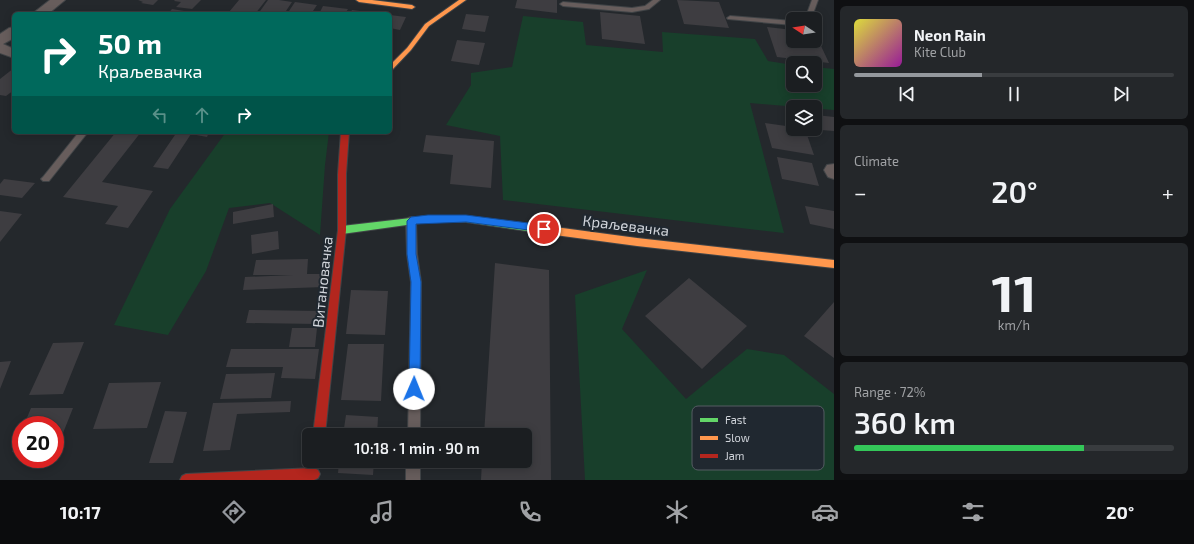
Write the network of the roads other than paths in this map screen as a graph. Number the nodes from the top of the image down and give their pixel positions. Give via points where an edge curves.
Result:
1 (58, 0) edge
2 (358, 0) edge
3 (463, 0) edge
4 (657, 0) edge
5 (815, 0) edge
6 (562, 4) dead end
7 (412, 7) dead end
8 (42, 12) edge
9 (811, 12) edge
10 (730, 18) dead end
11 (786, 22) edge
12 (12, 32) edge
13 (0, 41) edge
14 (0, 48) edge
15 (12, 53) edge
16 (392, 67) edge
17 (82, 134) edge
18 (345, 134) edge
19 (46, 179) dead end
20 (411, 221) junction
21 (342, 230) junction
22 (834, 264) edge
23 (320, 428) edge
24 (414, 428) edge
25 (413, 468) edge
26 (314, 474) edge
27 (186, 480) edge
28 (413, 480) edge

1 - 8 street
2 - 7 street
3 - 16 street via 427,25
4 - 6 lane via 647,8 632,10
5 - 9 lane
10 - 11 lane
12 - 13 street
14 - 15 street
17 - 19 lane
18 - 21 street, Витановачка
20 - 21 street, Краљевачка
20 - 22 street, Краљевачка via 466,219 637,242
20 - 24 lane via 416,282
21 - 23 street, Витановачка
25 - 28 lane
26 - 27 street

